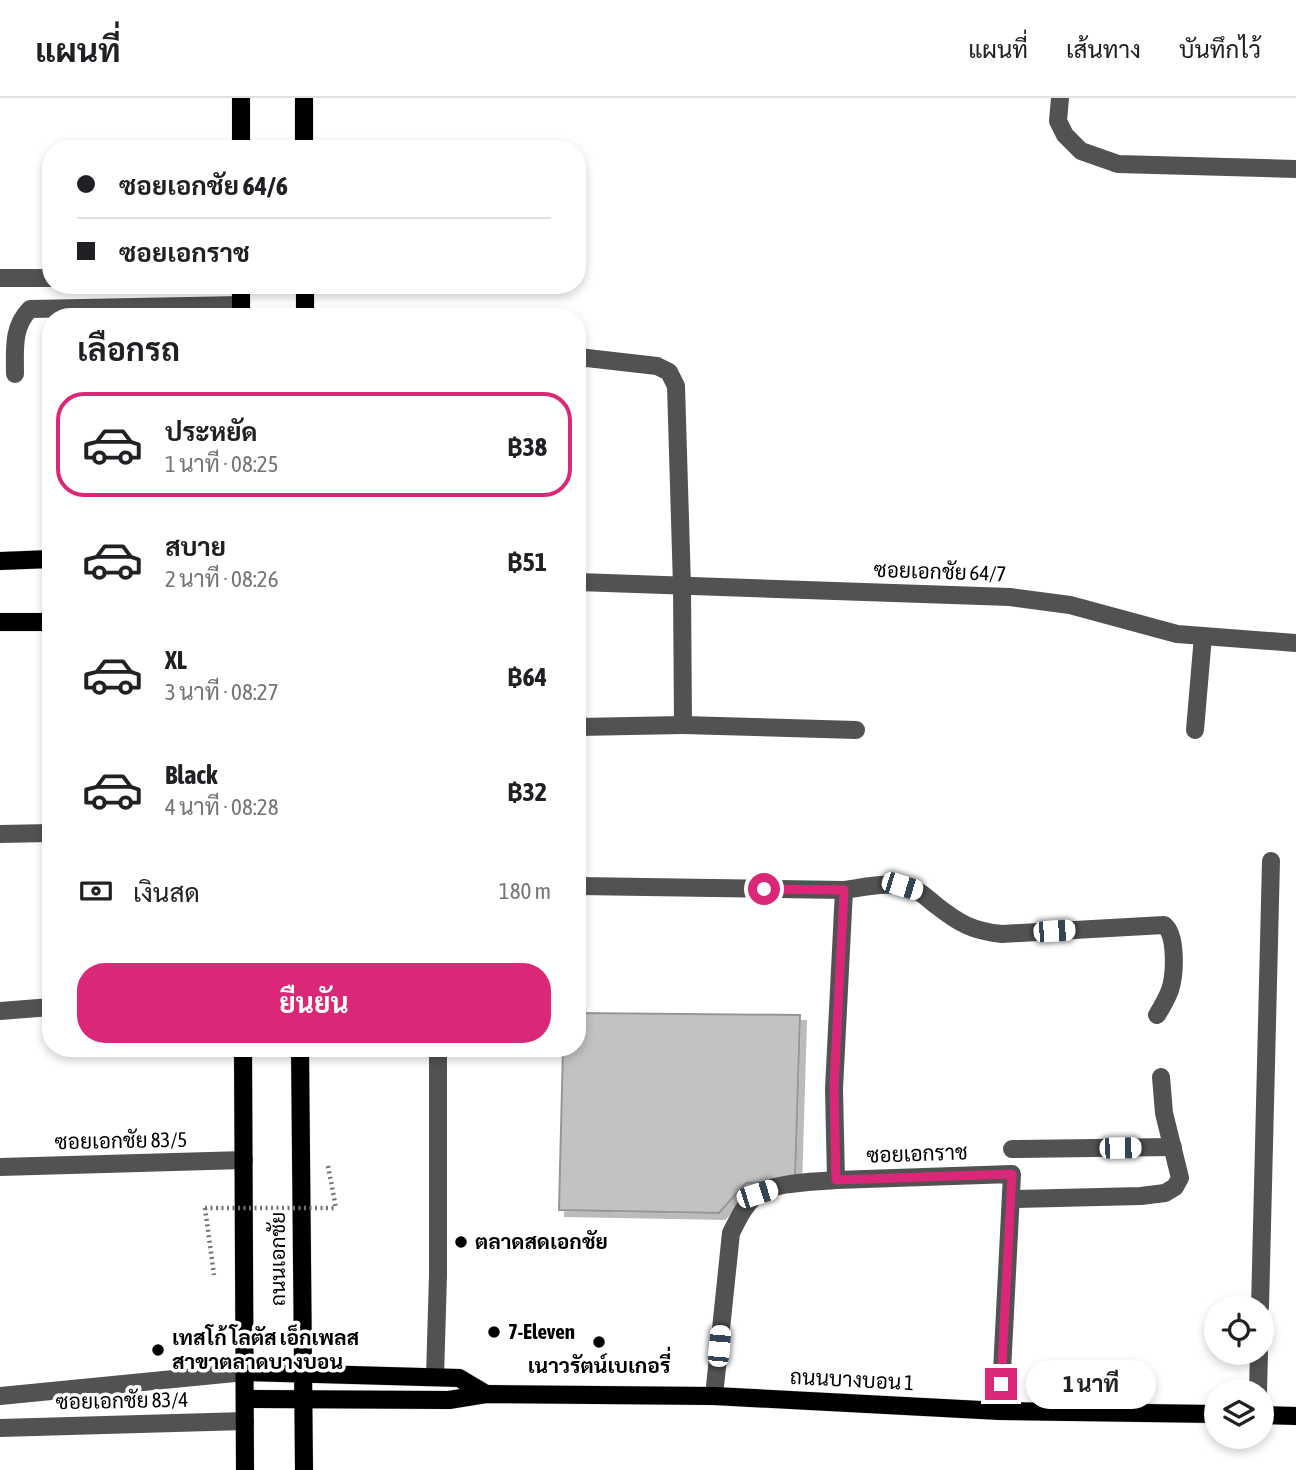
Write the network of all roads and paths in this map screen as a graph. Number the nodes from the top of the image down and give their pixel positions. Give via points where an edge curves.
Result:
1 (241, 98) edge
2 (304, 98) edge
3 (1060, 98) edge
4 (241, 140) edge
5 (304, 140) edge
6 (1296, 169) edge
7 (0, 278) edge
8 (42, 278) edge
9 (42, 309) edge
10 (586, 358) edge
11 (15, 374) dead end
12 (42, 559) edge
13 (0, 561) edge
14 (586, 582) edge
15 (682, 586) junction
16 (0, 622) edge
17 (42, 622) edge
18 (1203, 636) junction
19 (1296, 643) edge
20 (683, 724) junction
21 (586, 727) edge
22 (856, 730) dead end
23 (1195, 730) dead end
24 (42, 833) edge
25 (0, 834) edge
26 (1271, 861) dead end
27 (586, 886) edge
28 (844, 890) junction
29 (42, 1008) edge
30 (0, 1011) edge
31 (1157, 1015) dead end
32 (243, 1057) edge
33 (300, 1057) edge
34 (438, 1057) edge
35 (1161, 1077) dead end
36 (1173, 1147) junction
37 (1012, 1149) dead end
38 (244, 1160) junction
39 (328, 1166) dead end
40 (0, 1167) edge
41 (836, 1180) junction
42 (1011, 1199) junction
43 (214, 1275) dead end
44 (1260, 1295) edge
45 (245, 1372) junction
46 (302, 1374) junction
47 (435, 1377) junction
48 (486, 1394) junction
49 (0, 1396) edge
50 (714, 1396) junction
51 (245, 1399) junction
52 (303, 1400) junction
53 (1000, 1411) junction
54 (1204, 1414) edge
55 (1274, 1415) edge
56 (1296, 1416) edge
57 (245, 1421) junction
58 (0, 1428) edge
59 (245, 1470) edge
60 (304, 1470) edge

1 - 4 main road
2 - 5 main road
3 - 6 street via 1058,121 1065,135 1080,151 1118,164
7 - 8 street
9 - 11 street via 30,309 21,318 15,338
10 - 15 street via 657,366 669,372 676,386
12 - 13 main road
14 - 15 street, ซอยเอกชัย 64/7
15 - 18 street, ซอยเอกชัย 64/7 via 1010,597 1070,605 1177,634
15 - 20 street
16 - 17 main road
18 - 19 street, ซอยเอกชัย 64/7
18 - 23 street
20 - 21 street
20 - 22 street
24 - 25 street
26 - 44 street
27 - 28 street
28 - 31 street via 879,886 916,890 978,932 1164,925 1172,937 1174,969 1171,988
28 - 41 street, ซอยเอกราช via 834,1088
29 - 30 street
32 - 38 main road, ถนนเอกชัย
33 - 46 main road, ถนนเอกชัย
34 - 47 street
35 - 36 street
36 - 37 street
36 - 42 street via 1180,1178 1165,1193
38 - 40 street, ซอยเอกชัย 83/5
38 - 45 main road, ถนนเอกชัย
39 - 43 path, bridge via 336,1208 205,1208
41 - 42 street, ซอยเอกราช via 1012,1174
41 - 50 street via 780,1186 757,1194 743,1210 731,1233
42 - 53 street, ซอยเอกราช
45 - 46 main road, ถนนบางบอน 1
45 - 49 street
45 - 51 main road, ถนนเอกชัย
46 - 47 main road, ถนนบางบอน 1
46 - 52 main road, ถนนเอกชัย
47 - 48 main road, ถนนบางบอน 1 via 459,1378
48 - 50 main road, ถนนบางบอน 1
48 - 52 main road, ถนนบางบอน 1 via 449,1400
50 - 53 main road, ถนนบางบอน 1
51 - 52 main road, ถนนบางบอน 1
51 - 57 main road, ถนนเอกชัย
52 - 60 main road, ถนนเอกชัย
53 - 54 main road, ถนนบางบอน 1
55 - 56 main road
57 - 58 street, ซอยเอกชัย 83/4
57 - 59 main road, ถนนเอกชัย

